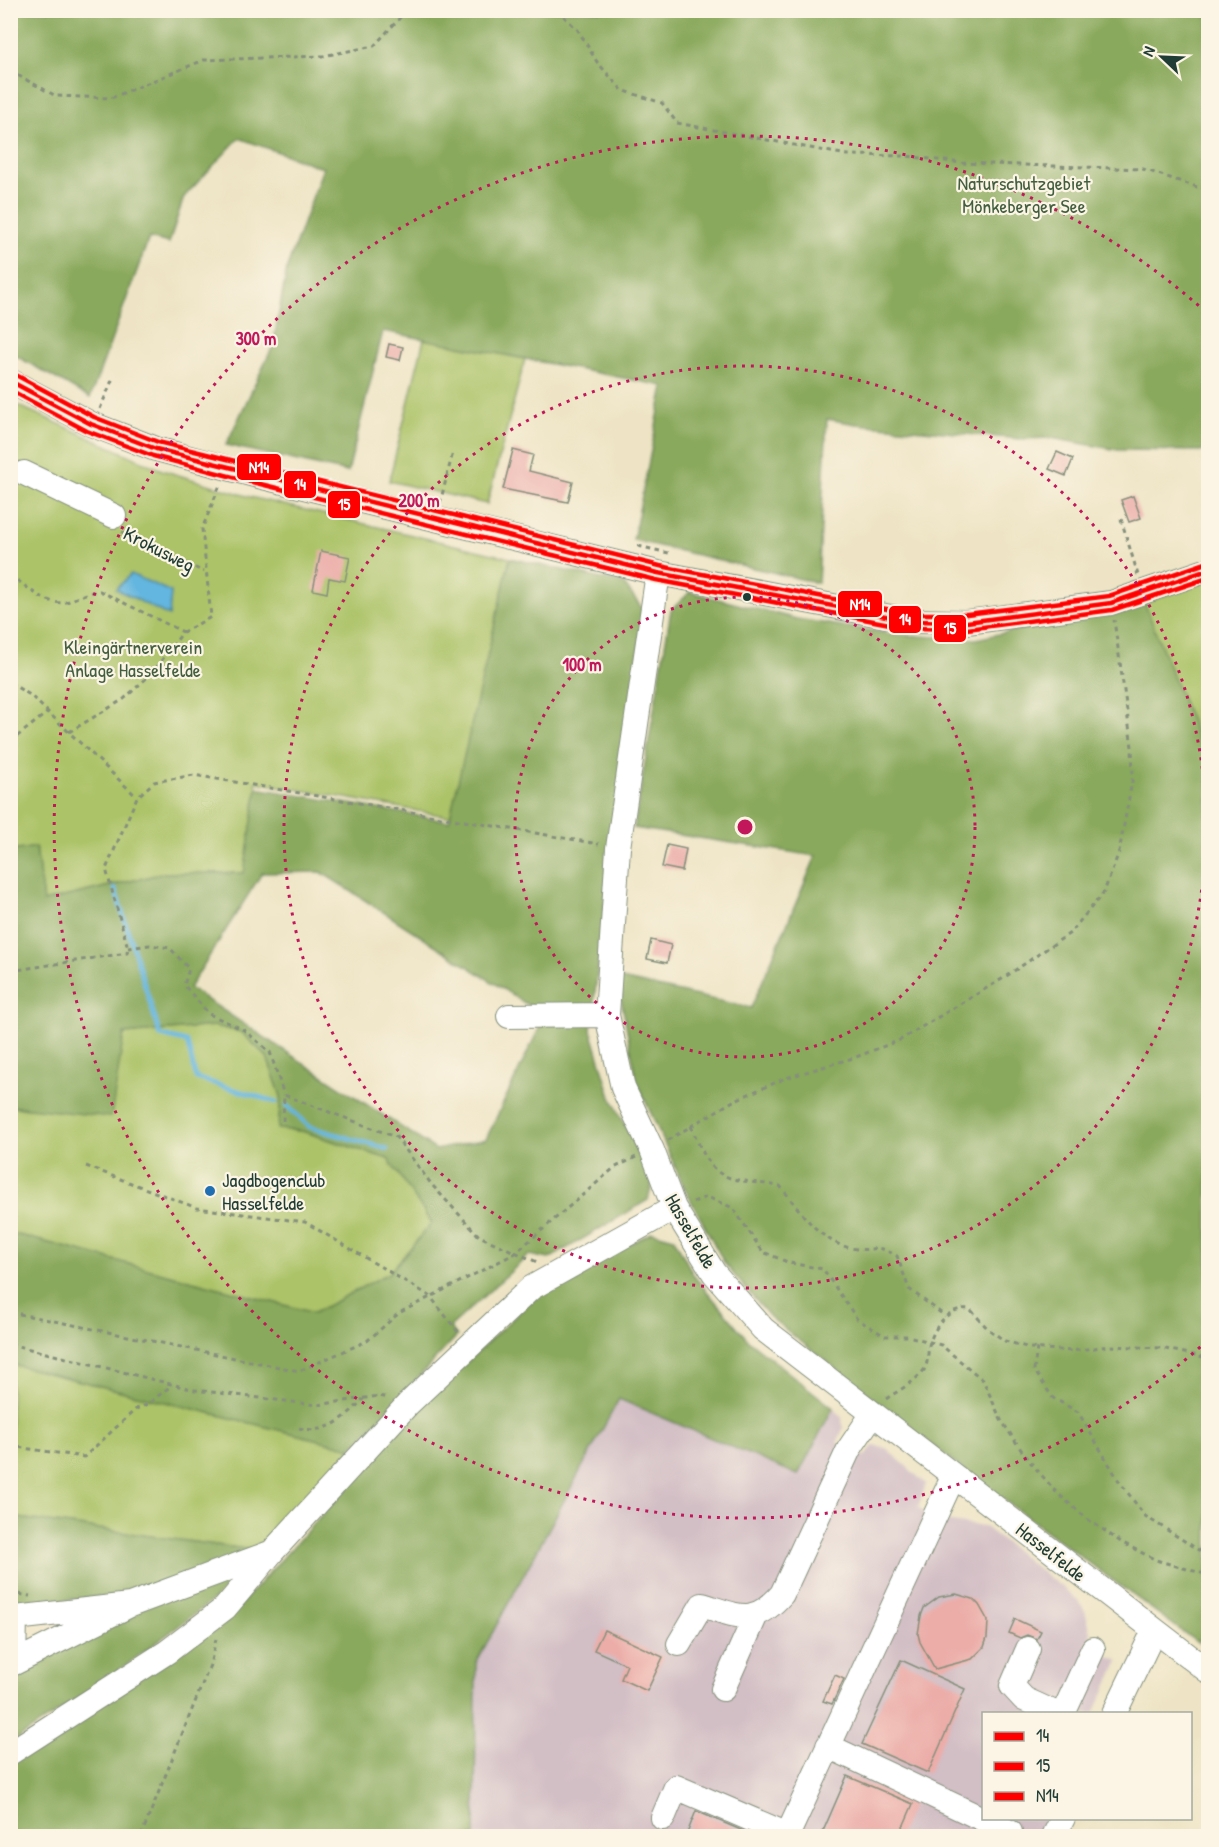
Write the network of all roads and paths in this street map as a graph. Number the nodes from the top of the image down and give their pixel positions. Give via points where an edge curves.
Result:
1 (407, 10) edge
2 (557, 10) edge
3 (10, 71) edge
4 (1209, 187) edge
5 (113, 378) dead end
6 (10, 381) edge
7 (98, 412) junction
8 (453, 452) dead end
9 (24, 473) dead end
10 (221, 482) dead end
11 (429, 498) dead end
12 (441, 500) junction
13 (451, 503) dead end
14 (114, 516) joint
15 (1121, 519) dead end
16 (627, 544) dead end
17 (673, 554) dead end
18 (1209, 570) edge
19 (204, 572) junction
20 (658, 573) junction
21 (10, 575) edge
22 (1142, 593) junction
23 (1111, 603) junction
24 (183, 632) junction
25 (10, 684) edge
26 (48, 712) junction
27 (69, 732) junction
28 (10, 742) edge
29 (137, 797) junction
30 (618, 848) junction
31 (131, 947) junction
32 (10, 971) edge
33 (607, 1015) junction
34 (509, 1016) dead end
35 (284, 1095) junction
36 (283, 1121) dead end
37 (691, 1126) junction
38 (652, 1150) junction
39 (86, 1166) dead end
40 (674, 1208) junction
41 (514, 1254) junction
42 (558, 1270) junction
43 (430, 1296) junction
44 (10, 1312) edge
45 (945, 1316) junction
46 (10, 1344) edge
47 (469, 1346) junction
48 (1037, 1348) junction
49 (1209, 1358) edge
50 (172, 1385) junction
51 (364, 1398) junction
52 (408, 1404) junction
53 (872, 1415) junction
54 (299, 1428) dead end
55 (10, 1446) edge
56 (953, 1477) junction
57 (272, 1552) junction
58 (1209, 1556) edge
59 (1209, 1575) edge
60 (130, 1605) dead end
61 (225, 1608) junction
62 (755, 1617) junction
63 (1154, 1631) junction
64 (679, 1644) dead end
65 (1028, 1649) dead end
66 (1093, 1649) dead end
67 (1206, 1670) edge
68 (723, 1689) dead end
69 (1055, 1712) edge
70 (1063, 1712) edge
71 (1114, 1712) edge
72 (828, 1746) junction
73 (10, 1753) edge
74 (982, 1815) edge
75 (663, 1818) dead end
76 (992, 1820) edge
77 (1062, 1820) edge
78 (1012, 1829) edge
79 (787, 1835) edge
80 (141, 1836) edge
81 (1054, 1836) edge

1 - 3 path via 374,46 323,56 204,60 111,99 56,96
2 - 4 path via 578,30 597,62 622,90 662,103 677,123 847,154 974,164 1143,169 1197,187
5 - 7 path
6 - 7 street
7 - 20 street via 156,449
8 - 12 path
9 - 14 street, Krokusweg
10 - 19 path via 202,529
11 - 12 path
12 - 13 path
14 - 19 path, Krokusweg via 117,530
15 - 22 path
16 - 17 path
18 - 22 street
19 - 24 path via 211,617
20 - 23 street via 912,621 967,622
20 - 30 street, Hasselfelde
21 - 24 path via 50,602 66,602 86,592 100,591
22 - 23 street
23 - 37 path via 1133,776 1119,852 1104,892 1070,933 900,1040 786,1078 735,1100
24 - 27 path via 152,673 124,699
25 - 26 path via 30,695
26 - 27 path
26 - 28 path
27 - 29 path
29 - 30 path via 154,782 194,776
29 - 31 path via 106,869
30 - 33 street, Hasselfelde
31 - 32 path via 127,953
31 - 35 path via 170,948 189,969 184,985 209,1014 244,1030 270,1052
33 - 34 street
33 - 38 street, Hasselfelde via 623,1088
35 - 36 path
35 - 41 path via 396,1137 432,1185 479,1236
37 - 38 path
37 - 45 path via 714,1172 780,1186 818,1233 859,1249 879,1246 897,1256 909,1289
38 - 40 street, Hasselfelde
38 - 41 path via 614,1168
39 - 43 path via 197,1208 305,1222
40 - 42 street
40 - 53 street, Hasselfelde via 714,1273 763,1329
40 - 59 path via 707,1197 733,1208 762,1252 790,1263 823,1269 857,1319 885,1336 908,1336 941,1345 982,1380 1001,1420 1026,1457 1071,1505 1121,1542 1156,1560
41 - 42 path
41 - 43 path
42 - 47 street via 531,1288
43 - 44 path via 399,1313 367,1341 299,1371
43 - 47 path
45 - 48 path via 970,1309 1005,1341
45 - 53 path via 930,1342 926,1367 916,1379 885,1399
46 - 50 path
47 - 52 street
48 - 49 path via 1161,1348
48 - 58 path via 1034,1370 1053,1398 1078,1412 1145,1516
50 - 51 path via 316,1405
50 - 55 path via 136,1409 84,1457
51 - 52 path via 379,1396
51 - 54 path via 330,1427 312,1431
52 - 57 street
53 - 56 street, Hasselfelde
53 - 62 street via 849,1449 782,1594
56 - 63 street, Hasselfelde
56 - 72 street
57 - 60 street
57 - 61 street
61 - 73 street via 167,1652
61 - 80 path via 210,1665
62 - 64 street via 702,1605
62 - 68 street
63 - 67 street, Hasselfelde
63 - 71 street
65 - 69 street via 1012,1686 1024,1699
66 - 70 street
72 - 74 street
72 - 79 street
75 - 79 street via 676,1787
76 - 78 street
77 - 81 street

